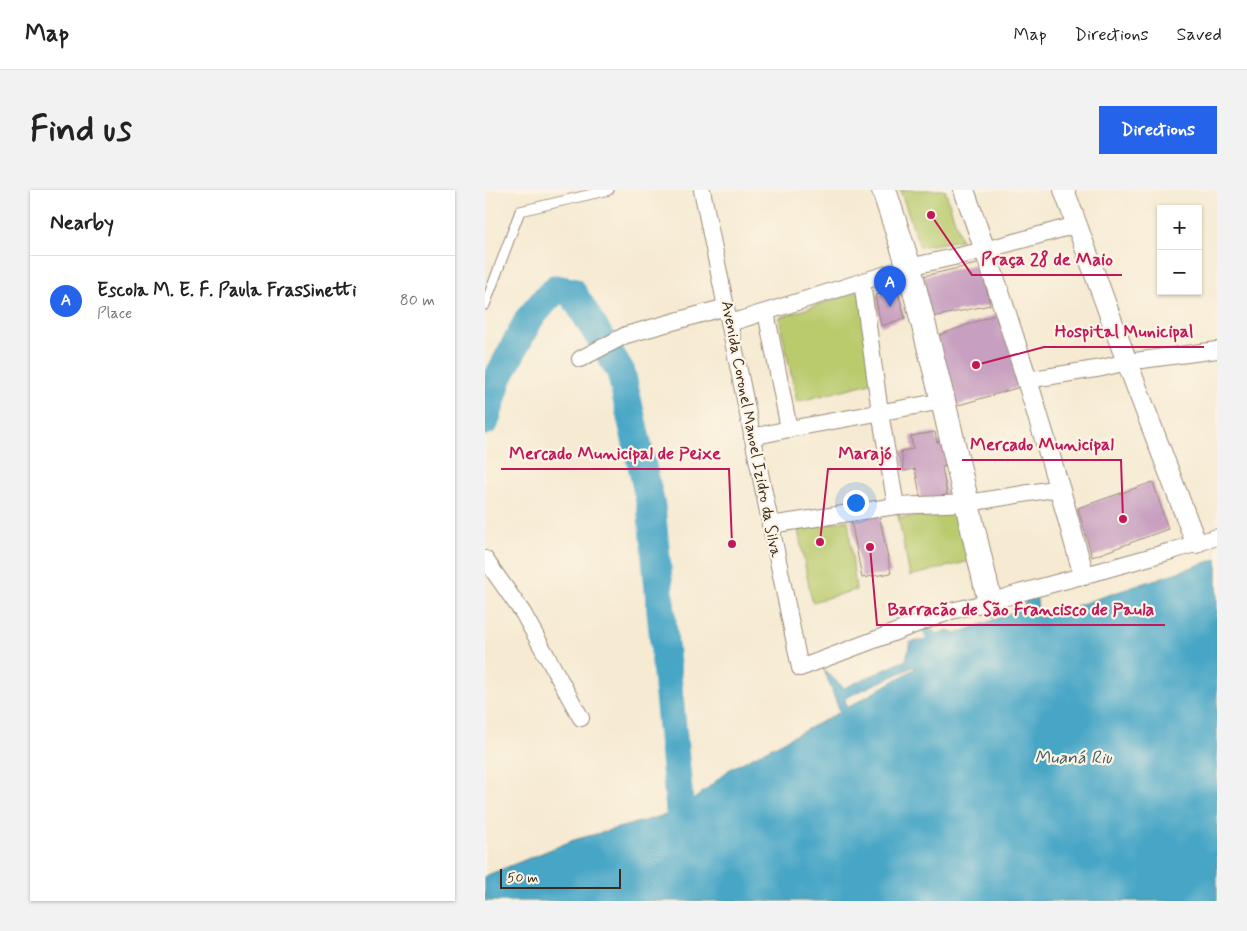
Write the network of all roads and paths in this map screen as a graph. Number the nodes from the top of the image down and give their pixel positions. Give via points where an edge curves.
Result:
1 (609, 190) edge
2 (701, 190) edge
3 (884, 190) edge
4 (963, 190) edge
5 (1064, 190) edge
6 (1076, 225) junction
7 (985, 250) junction
8 (909, 267) junction
9 (862, 282) junction
10 (485, 305) edge
11 (726, 307) junction
12 (766, 312) junction
13 (730, 323) junction
14 (1217, 350) edge
15 (580, 359) dead end
16 (1127, 362) junction
17 (1027, 380) junction
18 (943, 402) junction
19 (880, 412) junction
20 (789, 429) junction
21 (752, 437) junction
22 (1059, 488) junction
23 (967, 504) junction
24 (896, 506) junction
25 (770, 525) junction
26 (1217, 537) edge
27 (1196, 543) junction
28 (485, 558) edge
29 (1084, 575) junction
30 (990, 602) junction
31 (581, 718) dead end

1 - 10 lane via 520,211
2 - 11 street, Avenida Coronel Manoel Izidro da Silva
3 - 8 main road
4 - 7 street
5 - 6 street
6 - 7 street
6 - 16 street
7 - 8 street
7 - 17 street
8 - 9 street
8 - 18 main road
9 - 12 street
9 - 19 street
11 - 13 street, Avenida Coronel Manoel Izidro da Silva
11 - 15 street via 626,335
12 - 13 street
12 - 20 street
13 - 21 street, Avenida Coronel Manoel Izidro da Silva
14 - 16 street
16 - 17 street
16 - 27 street
17 - 22 street
18 - 19 street
18 - 23 main road
19 - 20 street
19 - 24 street
20 - 21 street
21 - 25 street, Avenida Coronel Manoel Izidro da Silva
22 - 23 street
22 - 29 street
23 - 24 street
23 - 30 main road
24 - 25 street
25 - 30 street, Avenida Coronel Manoel Izidro da Silva via 800,668
26 - 27 street
27 - 29 street
28 - 31 street via 523,613
29 - 30 street

